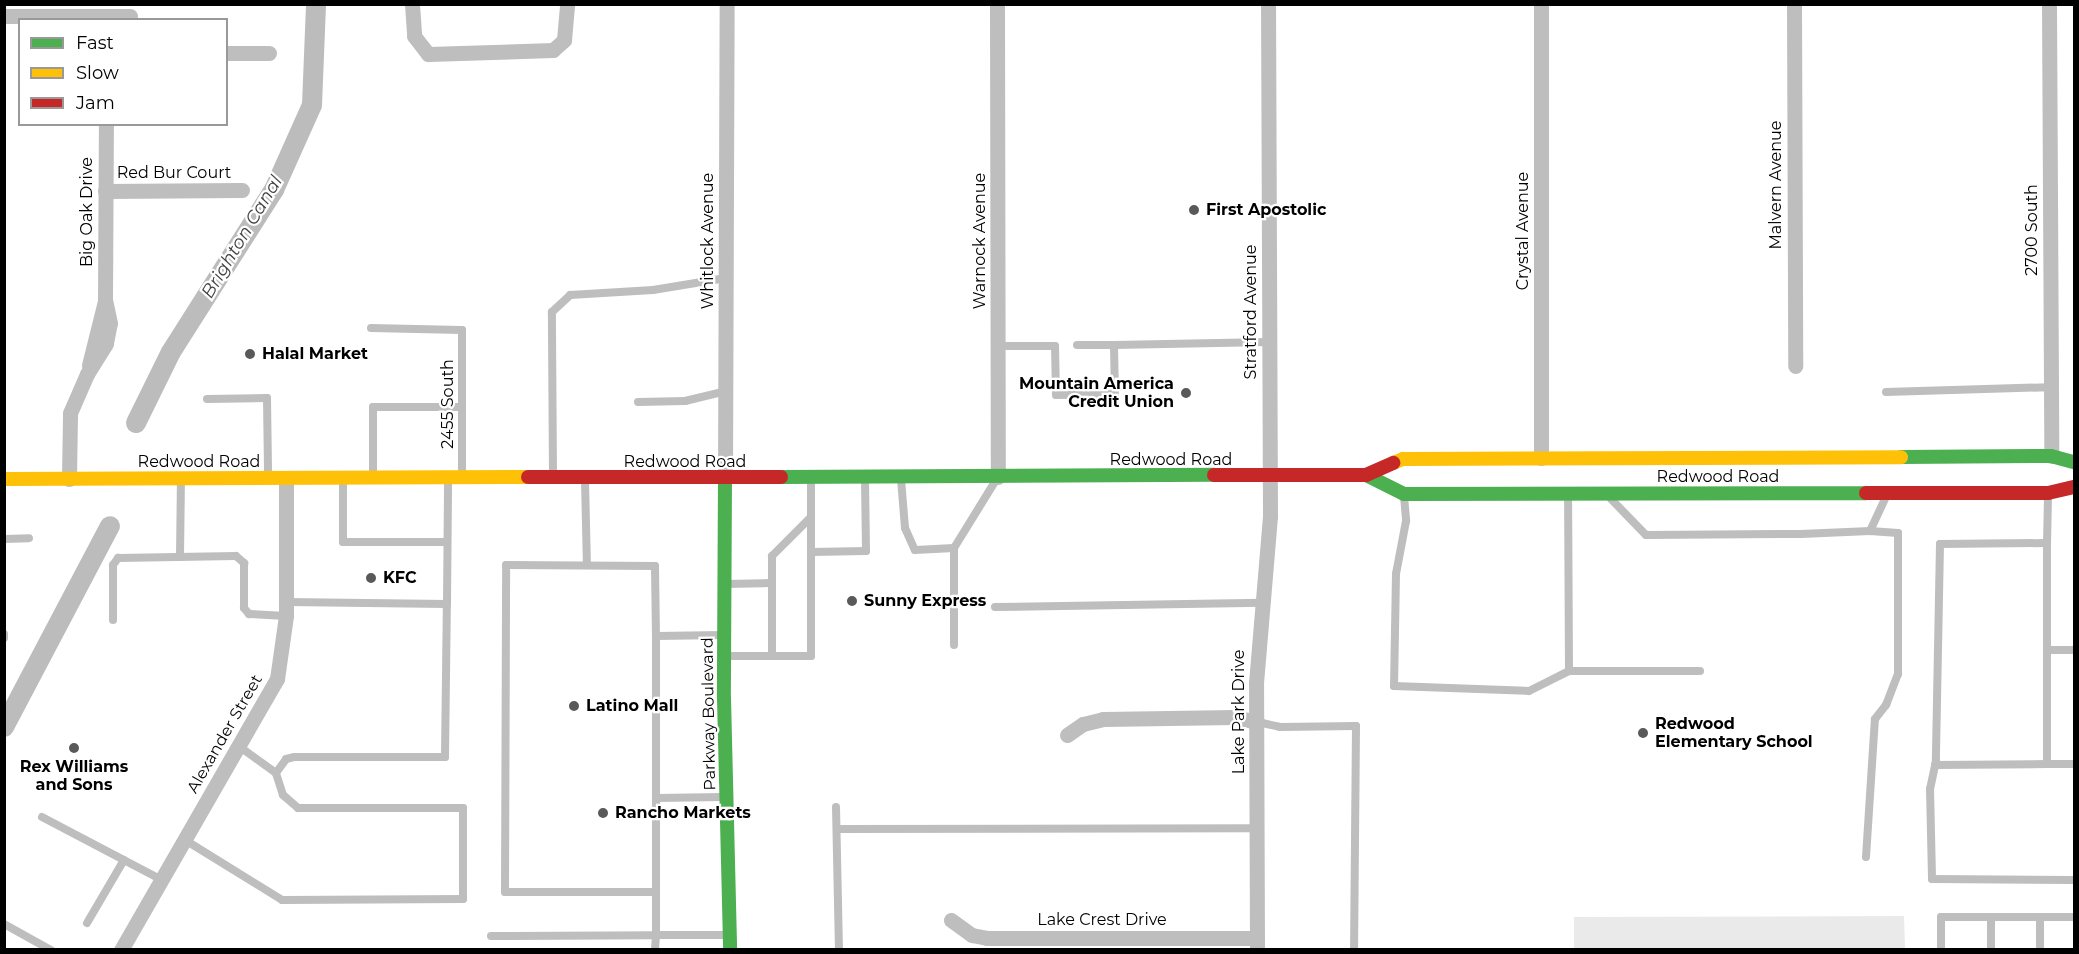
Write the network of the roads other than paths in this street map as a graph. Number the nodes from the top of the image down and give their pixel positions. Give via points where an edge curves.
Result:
1 (412, 4) edge
2 (567, 4) edge
3 (727, 4) edge
4 (997, 4) edge
5 (1268, 4) edge
6 (1541, 4) edge
7 (1794, 4) edge
8 (2049, 4) edge
9 (130, 13) edge
10 (4, 16) edge
11 (228, 53) edge
12 (269, 53) dead end
13 (106, 126) edge
14 (242, 190) dead end
15 (105, 191) junction
16 (726, 278) junction
17 (371, 328) dead end
18 (1269, 342) junction
19 (1077, 345) dead end
20 (1114, 345) junction
21 (998, 346) junction
22 (1795, 366) dead end
23 (2050, 387) junction
24 (726, 391) junction
25 (1886, 392) dead end
26 (207, 399) dead end
27 (638, 402) dead end
28 (462, 407) junction
29 (2051, 456) junction
30 (1541, 458) junction
31 (2074, 462) edge
32 (1366, 475) junction
33 (1270, 476) junction
34 (866, 477) junction
35 (901, 477) junction
36 (998, 477) junction
37 (725, 478) junction
38 (811, 478) junction
39 (4, 479) edge
40 (69, 479) junction
41 (181, 479) junction
42 (268, 479) junction
43 (286, 479) junction
44 (343, 479) junction
45 (374, 479) junction
46 (455, 479) junction
47 (553, 479) junction
48 (585, 479) junction
49 (2074, 487) edge
50 (1888, 493) junction
51 (2048, 493) junction
52 (1404, 494) junction
53 (1568, 494) junction
54 (1606, 494) junction
55 (811, 517) junction
56 (1870, 531) junction
57 (29, 538) dead end
58 (4, 539) edge
59 (447, 542) junction
60 (2047, 543) junction
61 (954, 548) junction
62 (811, 552) junction
63 (180, 557) junction
64 (587, 565) junction
65 (772, 583) junction
66 (724, 584) junction
67 (1263, 603) junction
68 (447, 604) junction
69 (995, 607) dead end
70 (286, 609) junction
71 (113, 620) dead end
72 (724, 635) junction
73 (656, 636) junction
74 (954, 645) dead end
75 (2047, 650) junction
76 (2074, 650) edge
77 (724, 656) junction
78 (772, 656) junction
79 (1569, 671) junction
80 (1700, 671) dead end
81 (1257, 722) junction
82 (1067, 735) dead end
83 (240, 747) junction
84 (2048, 764) junction
85 (2074, 764) edge
86 (1935, 765) junction
87 (276, 773) junction
88 (727, 797) junction
89 (656, 798) junction
90 (836, 807) dead end
91 (42, 817) dead end
92 (1257, 828) junction
93 (837, 829) junction
94 (185, 840) junction
95 (1866, 857) dead end
96 (124, 860) junction
97 (162, 880) junction
98 (2074, 880) edge
99 (656, 892) junction
100 (1991, 917) junction
101 (2040, 917) junction
102 (2074, 917) edge
103 (951, 920) dead end
104 (87, 923) dead end
105 (4, 924) edge
106 (656, 935) junction
107 (491, 936) dead end
108 (730, 942) edge
109 (1257, 944) edge
110 (51, 950) edge
111 (121, 950) edge
112 (656, 950) edge
113 (839, 950) edge
114 (1354, 950) edge
115 (1941, 950) edge
116 (1991, 950) edge
117 (2040, 950) edge

1 - 2 street via 414,36 428,54 538,53 560,47 567,32
3 - 16 street, Whitlock Avenue
4 - 21 street, Warnock Avenue
5 - 18 street, Stratford Avenue
6 - 30 street, Crystal Avenue
7 - 22 street, Malvern Avenue
8 - 23 street, 2700 South
9 - 10 street
11 - 12 street
13 - 15 street, Big Oak Drive
14 - 15 street, Red Bur Court
15 - 40 street, Big Oak Drive via 105,300 87,374 70,413
16 - 24 street, Whitlock Avenue
16 - 47 lane via 653,290 570,295 552,312
17 - 28 lane, 2455 South via 462,330
18 - 20 lane
18 - 33 street, Stratford Avenue
19 - 20 lane
20 - 21 lane via 1115,394 1056,395 1058,345
21 - 36 street, Warnock Avenue
23 - 25 lane
23 - 29 street, 2700 South
24 - 27 lane via 685,401
24 - 37 street, Whitlock Avenue
26 - 42 lane via 267,398
28 - 45 lane via 373,407
28 - 46 lane, 2455 South
29 - 30 main road, Redwood Road
29 - 31 main road, Redwood Road
30 - 32 main road, Redwood Road via 1403,459
32 - 33 main road, Redwood Road
32 - 52 main road, Redwood Road
33 - 36 main road, Redwood Road
33 - 67 street, Lake Park Drive via 1269,553
34 - 35 main road, Redwood Road
34 - 38 main road, Redwood Road
34 - 62 lane via 866,551
35 - 36 main road, Redwood Road
35 - 61 lane via 905,528 915,550
36 - 61 lane
37 - 38 main road, Redwood Road
37 - 48 main road, Redwood Road
37 - 66 main road, Parkway Boulevard
38 - 55 lane
39 - 40 main road, Redwood Road
40 - 41 main road, Redwood Road
41 - 42 main road, Redwood Road
41 - 63 lane
42 - 43 main road, Redwood Road
43 - 44 main road, Redwood Road
43 - 70 street, Alexander Street
44 - 45 main road, Redwood Road
44 - 59 lane via 343,542
45 - 46 main road, Redwood Road
46 - 47 main road, Redwood Road
46 - 59 lane, 2455 South
47 - 48 main road, Redwood Road
48 - 64 lane
49 - 51 main road, Redwood Road
50 - 51 main road, Redwood Road
50 - 54 main road, Redwood Road
50 - 56 lane
51 - 60 lane
52 - 53 main road, Redwood Road
52 - 79 lane via 1406,521 1396,574 1394,686 1529,692
53 - 54 main road, Redwood Road
53 - 79 lane
54 - 56 lane via 1646,535
55 - 62 lane
55 - 65 lane via 772,556
56 - 95 lane via 1898,533 1898,674 1886,705 1875,718
57 - 58 lane
59 - 68 lane, 2455 South
60 - 75 lane
60 - 86 lane via 1940,544
61 - 74 lane
62 - 78 lane via 811,656
63 - 70 lane via 240,558 244,608 249,614
63 - 71 lane via 115,560
64 - 73 lane via 655,566
64 - 99 lane via 506,564 505,892
65 - 66 lane
65 - 78 lane
66 - 72 main road, Parkway Boulevard
67 - 69 lane
67 - 81 street, Lake Park Drive via 1257,653
68 - 70 lane
68 - 87 lane, 2455 South via 445,757 294,757 286,759
70 - 83 street, Alexander Street via 277,679
72 - 73 lane
72 - 77 main road, Parkway Boulevard
73 - 89 lane
75 - 76 lane
75 - 84 lane
77 - 78 lane
77 - 88 main road, Parkway Boulevard
79 - 80 lane
81 - 82 street via 1235,717 1103,718 1083,723
81 - 92 street, Lake Park Drive
81 - 114 lane via 1280,727 1356,726
83 - 87 lane
83 - 94 street, Alexander Street
84 - 85 lane
84 - 86 lane
86 - 98 lane via 1930,789 1932,879
87 - 94 lane via 283,795 298,808 463,808 463,899 282,900
88 - 89 lane
88 - 108 main road, Parkway Boulevard
89 - 99 lane
90 - 93 lane
91 - 96 lane
92 - 93 lane
92 - 109 street, Lake Park Drive
93 - 113 lane
94 - 97 street, Alexander Street
96 - 97 lane
96 - 104 lane
97 - 111 street, Alexander Street
99 - 106 lane
100 - 101 lane
100 - 115 lane via 1941,917
100 - 116 lane
101 - 102 lane
101 - 117 lane
103 - 109 street, Lake Crest Drive via 972,935 987,938
105 - 110 lane
106 - 107 lane
106 - 108 lane
106 - 112 lane

